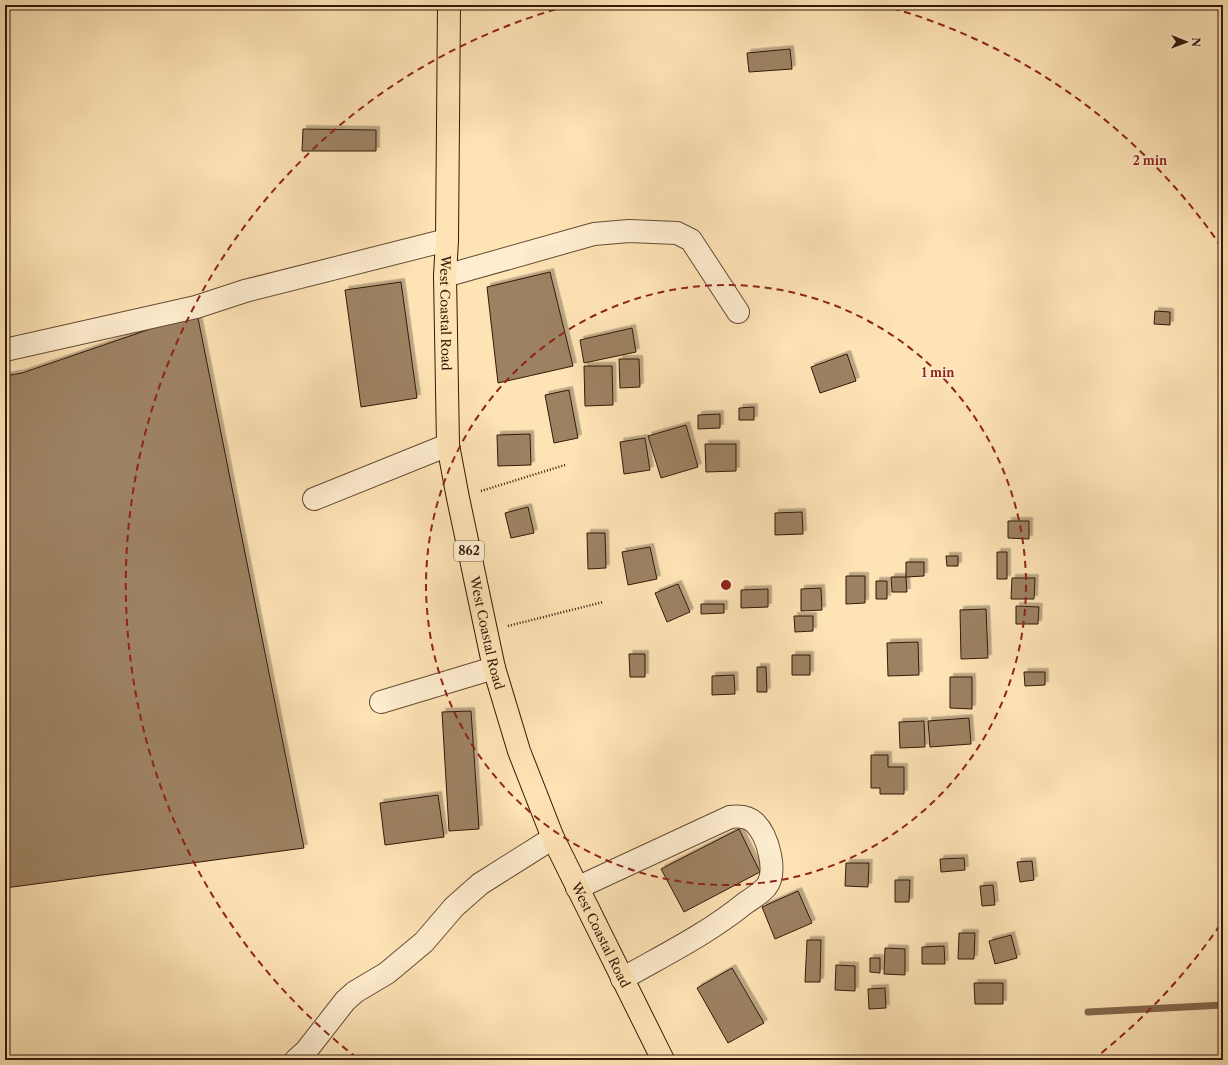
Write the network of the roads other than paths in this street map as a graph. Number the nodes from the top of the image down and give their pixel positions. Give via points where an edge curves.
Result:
1 (449, 5) edge
2 (447, 240) junction
3 (445, 276) junction
4 (738, 312) dead end
5 (5, 350) edge
6 (448, 445) junction
7 (314, 499) dead end
8 (494, 668) junction
9 (381, 702) dead end
10 (553, 838) junction
11 (577, 888) junction
12 (622, 979) junction
13 (296, 1060) edge
14 (663, 1060) edge

1 - 2 main road, West Coastal Road / 862
2 - 3 main road, West Coastal Road / 862
2 - 5 street via 246,291 196,307
3 - 4 street via 594,234 630,231 677,233 691,240
3 - 6 main road, West Coastal Road / 862
6 - 7 street
6 - 8 main road, West Coastal Road / 862
8 - 9 street
8 - 10 main road, West Coastal Road / 862 via 519,751
10 - 11 main road, West Coastal Road / 862
10 - 13 street via 480,884 454,907 424,942 387,973 345,1001
11 - 12 main road, West Coastal Road / 862
11 - 12 street via 730,817 742,816 755,822 764,836 772,875 766,887 720,924
12 - 14 main road, West Coastal Road / 862

